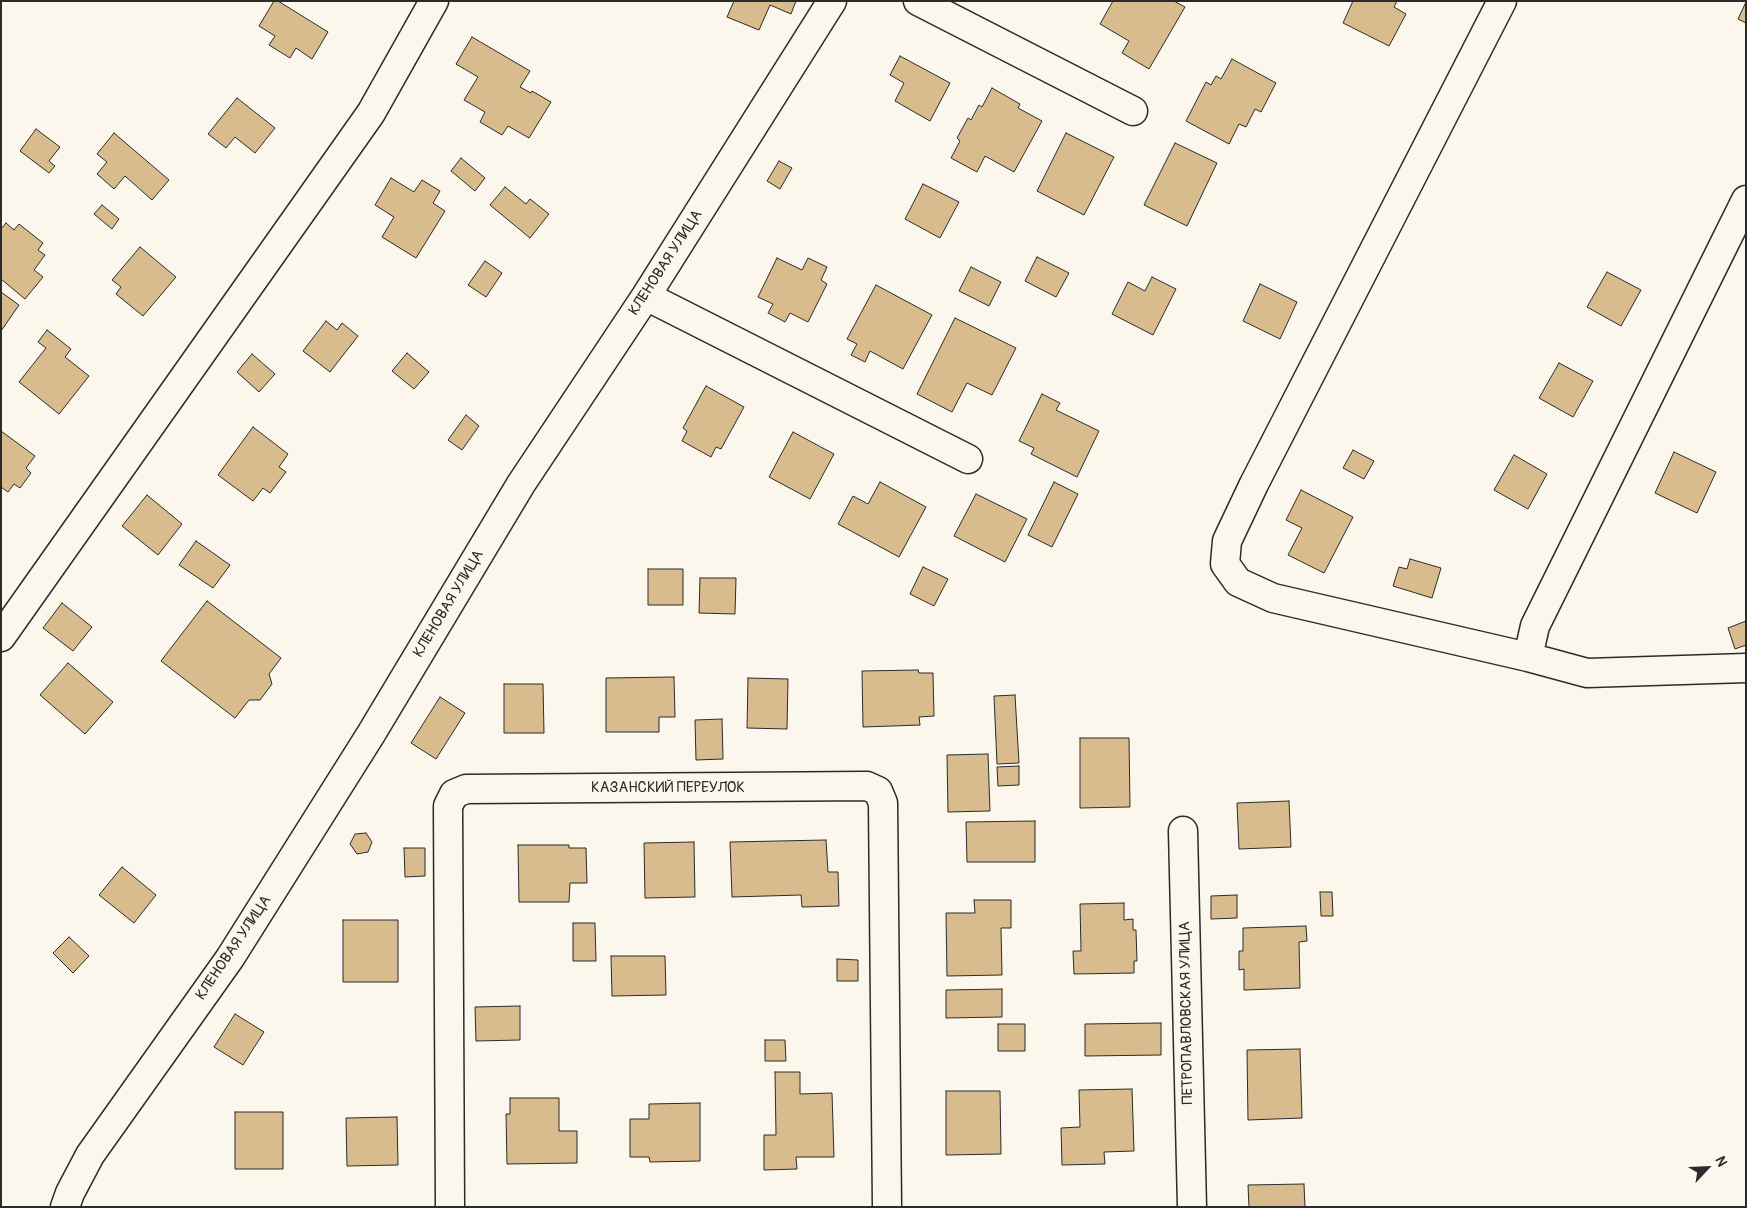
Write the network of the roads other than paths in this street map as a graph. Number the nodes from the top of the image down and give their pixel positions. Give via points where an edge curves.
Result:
1 (434, 1) edge
2 (832, 1) edge
3 (918, 1) edge
4 (1502, 1) edge
5 (1133, 111) dead end
6 (1746, 200) edge
7 (646, 296) junction
8 (968, 459) dead end
9 (1, 637) edge
10 (1528, 656) junction
11 (1746, 668) edge
12 (1183, 831) dead end
13 (1187, 1203) edge
14 (66, 1207) edge
15 (450, 1207) edge
16 (887, 1207) edge

1 - 9 street via 371,113
2 - 7 street, КЛЕНОВАЯ УЛИЦА
3 - 5 street
4 - 10 street via 1254,484 1227,541 1224,564 1238,582 1273,598
6 - 10 street via 1535,626
7 - 8 street
7 - 14 street, КЛЕНОВАЯ УЛИЦА via 521,484 371,734 230,958 90,1155
10 - 11 street via 1587,673
12 - 13 street, ПЕТРОПАВЛОВСКАЯ УЛИЦА
15 - 16 street, КАЗАНСКИЙ ПЕРЕУЛОК via 448,806 454,794 466,789 867,786 878,791 883,803

